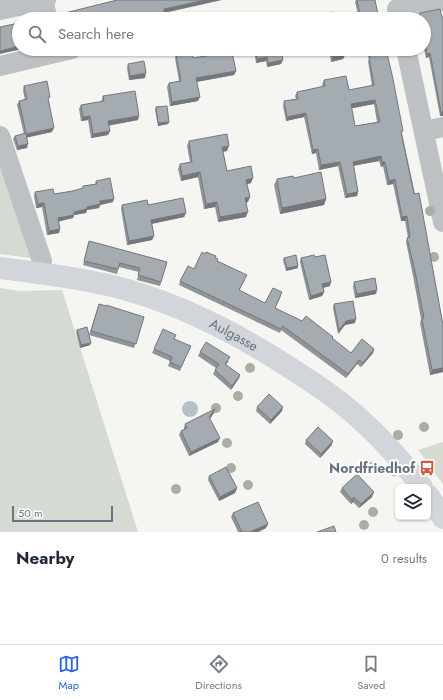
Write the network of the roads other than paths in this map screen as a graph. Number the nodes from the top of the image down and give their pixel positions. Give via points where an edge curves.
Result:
1 (443, 1) edge
2 (46, 7) edge
3 (397, 9) edge
4 (0, 10) edge
5 (39, 56) edge
6 (408, 56) edge
7 (0, 66) edge
8 (434, 129) edge
9 (0, 136) edge
10 (443, 222) edge
11 (0, 268) edge
12 (41, 273) junction
13 (420, 484) edge
14 (431, 500) edge
15 (443, 518) edge

1 - 3 street
2 - 4 street
5 - 7 street
6 - 8 street
8 - 10 street
9 - 12 street via 42,261
11 - 12 main road, Aulgasse
12 - 13 main road, Aulgasse via 132,291 191,313 247,341 321,388 352,412 399,458
14 - 15 main road

